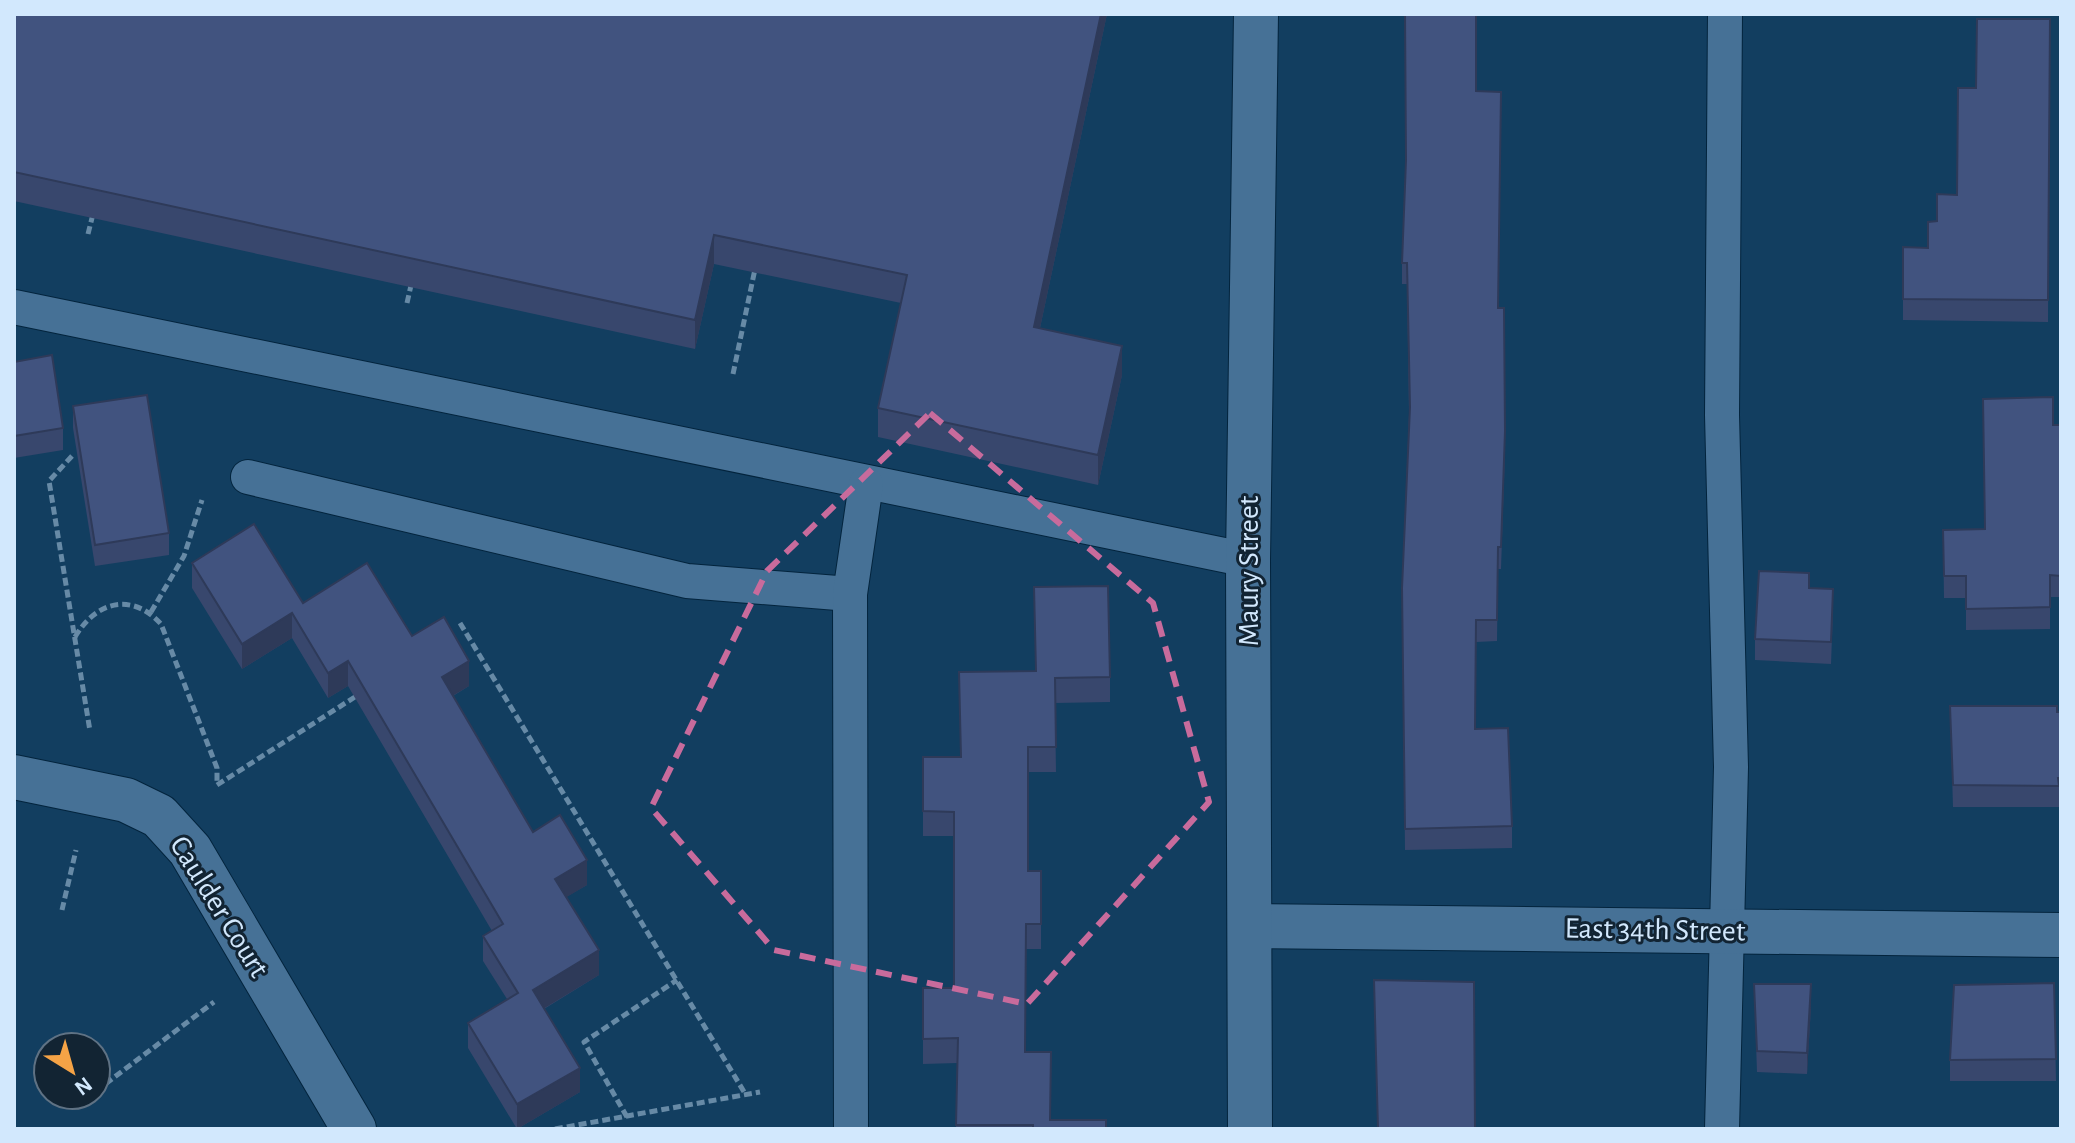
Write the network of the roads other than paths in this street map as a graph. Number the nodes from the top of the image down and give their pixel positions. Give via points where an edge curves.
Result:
1 (1256, 14) edge
2 (1725, 14) edge
3 (14, 307) edge
4 (248, 477) dead end
5 (866, 484) junction
6 (1248, 560) junction
7 (850, 594) junction
8 (14, 777) edge
9 (1250, 926) junction
10 (1727, 931) junction
11 (2061, 935) edge
12 (354, 1129) edge
13 (851, 1129) edge
14 (1250, 1129) edge
15 (1722, 1129) edge

1 - 6 street, Maury Street
2 - 10 lane via 1722,415 1731,767
3 - 5 lane
4 - 7 lane via 687,581
5 - 6 lane
5 - 7 lane
6 - 9 street, Maury Street
7 - 13 lane
8 - 12 street, Caulder Court via 126,800 159,816 190,850
9 - 10 street, East 34th Street
9 - 14 street, Maury Street
10 - 11 street, East 34th Street
10 - 15 lane

